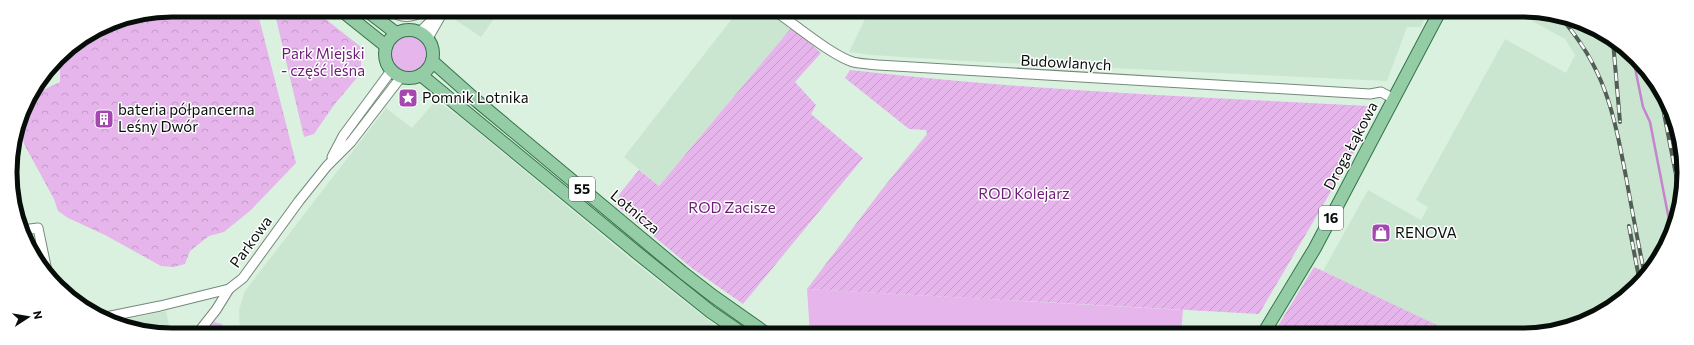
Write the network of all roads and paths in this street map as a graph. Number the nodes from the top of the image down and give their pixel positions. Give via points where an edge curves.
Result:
1 (350, 17) edge
2 (375, 17) edge
3 (438, 17) edge
4 (784, 17) edge
5 (1437, 17) edge
6 (396, 33) junction
7 (424, 35) junction
8 (386, 46) junction
9 (432, 61) junction
10 (396, 74) junction
11 (421, 75) junction
12 (1394, 99) junction
13 (28, 229) edge
14 (45, 262) edge
15 (229, 288) junction
16 (112, 316) edge
17 (202, 328) edge
18 (735, 328) edge
19 (758, 328) edge
20 (1267, 328) edge

1 - 8 main road
2 - 6 main road
3 - 7 street
4 - 12 street, Budowlanych via 832,51 855,62 1370,94 1381,92
5 - 12 main road, Droga Łąkowa / 16
6 - 7 main road via 412,30
6 - 8 main road
7 - 9 main road via 433,49
8 - 10 main road via 385,59
9 - 11 main road via 426,72
9 - 19 main road, Lotnicza / 55 via 676,267
10 - 11 main road via 412,78
10 - 15 street, Parkowa via 351,142 327,166 285,218 242,278
11 - 18 main road, Lotnicza / 55 via 636,252
12 - 20 main road, Droga Łąkowa / 16 via 1315,248
13 - 14 street via 38,228
15 - 16 street via 188,300
15 - 17 street, Parkowa

